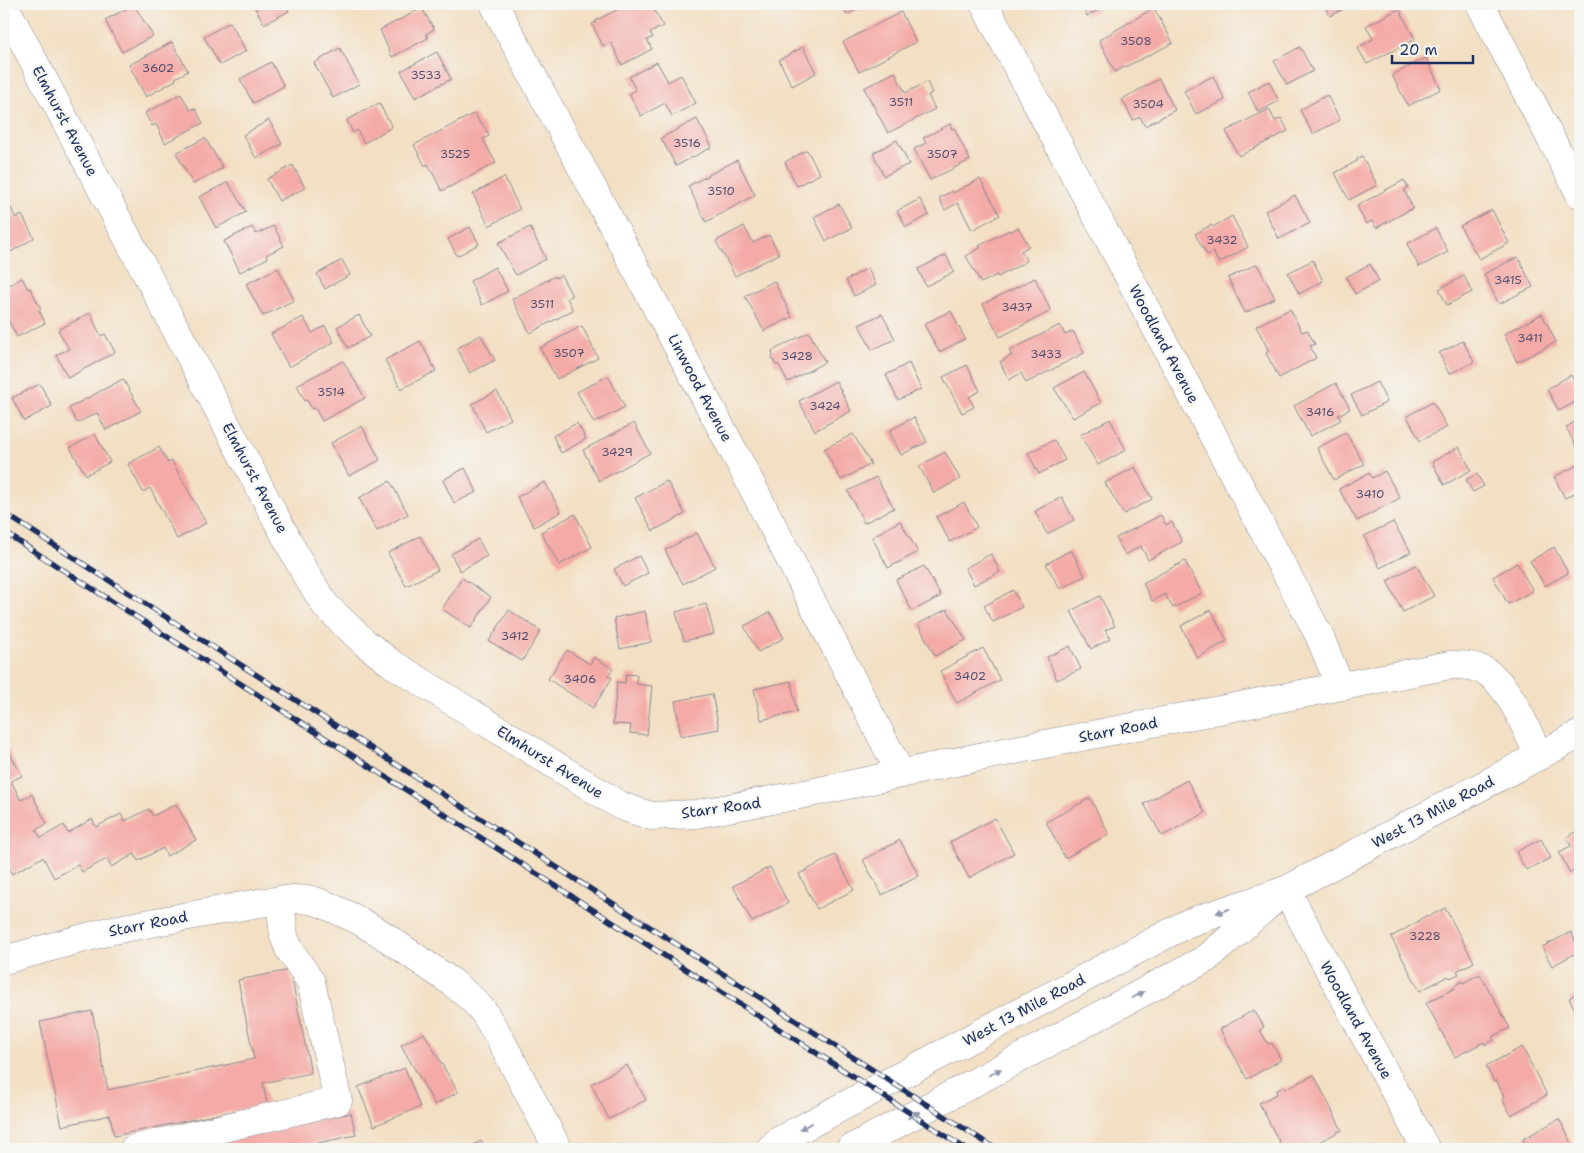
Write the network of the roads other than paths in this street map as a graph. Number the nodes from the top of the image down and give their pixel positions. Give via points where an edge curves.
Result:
1 (494, 4) edge
2 (984, 4) edge
3 (1480, 4) edge
4 (4, 6) edge
5 (1580, 194) edge
6 (1340, 686) junction
7 (1580, 734) edge
8 (1539, 756) junction
9 (901, 774) junction
10 (651, 816) joint
11 (1286, 890) junction
12 (287, 899) junction
13 (6, 953) edge
14 (134, 1149) edge
15 (558, 1149) edge
16 (770, 1149) edge
17 (850, 1149) edge
18 (1426, 1149) edge

1 - 9 street, Linwood Avenue via 740,463
2 - 6 street, Woodland Avenue via 1319,635
3 - 5 street
4 - 10 street, Elmhurst Avenue via 304,573 326,606 365,643 392,663 622,806
6 - 8 street, Starr Road via 1450,665 1474,666 1493,677 1507,694
6 - 9 street, Starr Road
7 - 8 street, West 13 Mile Road
8 - 11 street, West 13 Mile Road
9 - 10 street, Starr Road via 696,814
11 -> 16 street, West 13 Mile Road via 1188,923 778,1141
17 -> 11 street, West 13 Mile Road via 1207,958
11 - 18 street, Woodland Avenue
12 - 13 street, Starr Road
12 - 14 street via 284,936 311,982 338,1101
12 - 15 street via 312,900 356,919 453,983 473,1000 491,1023

